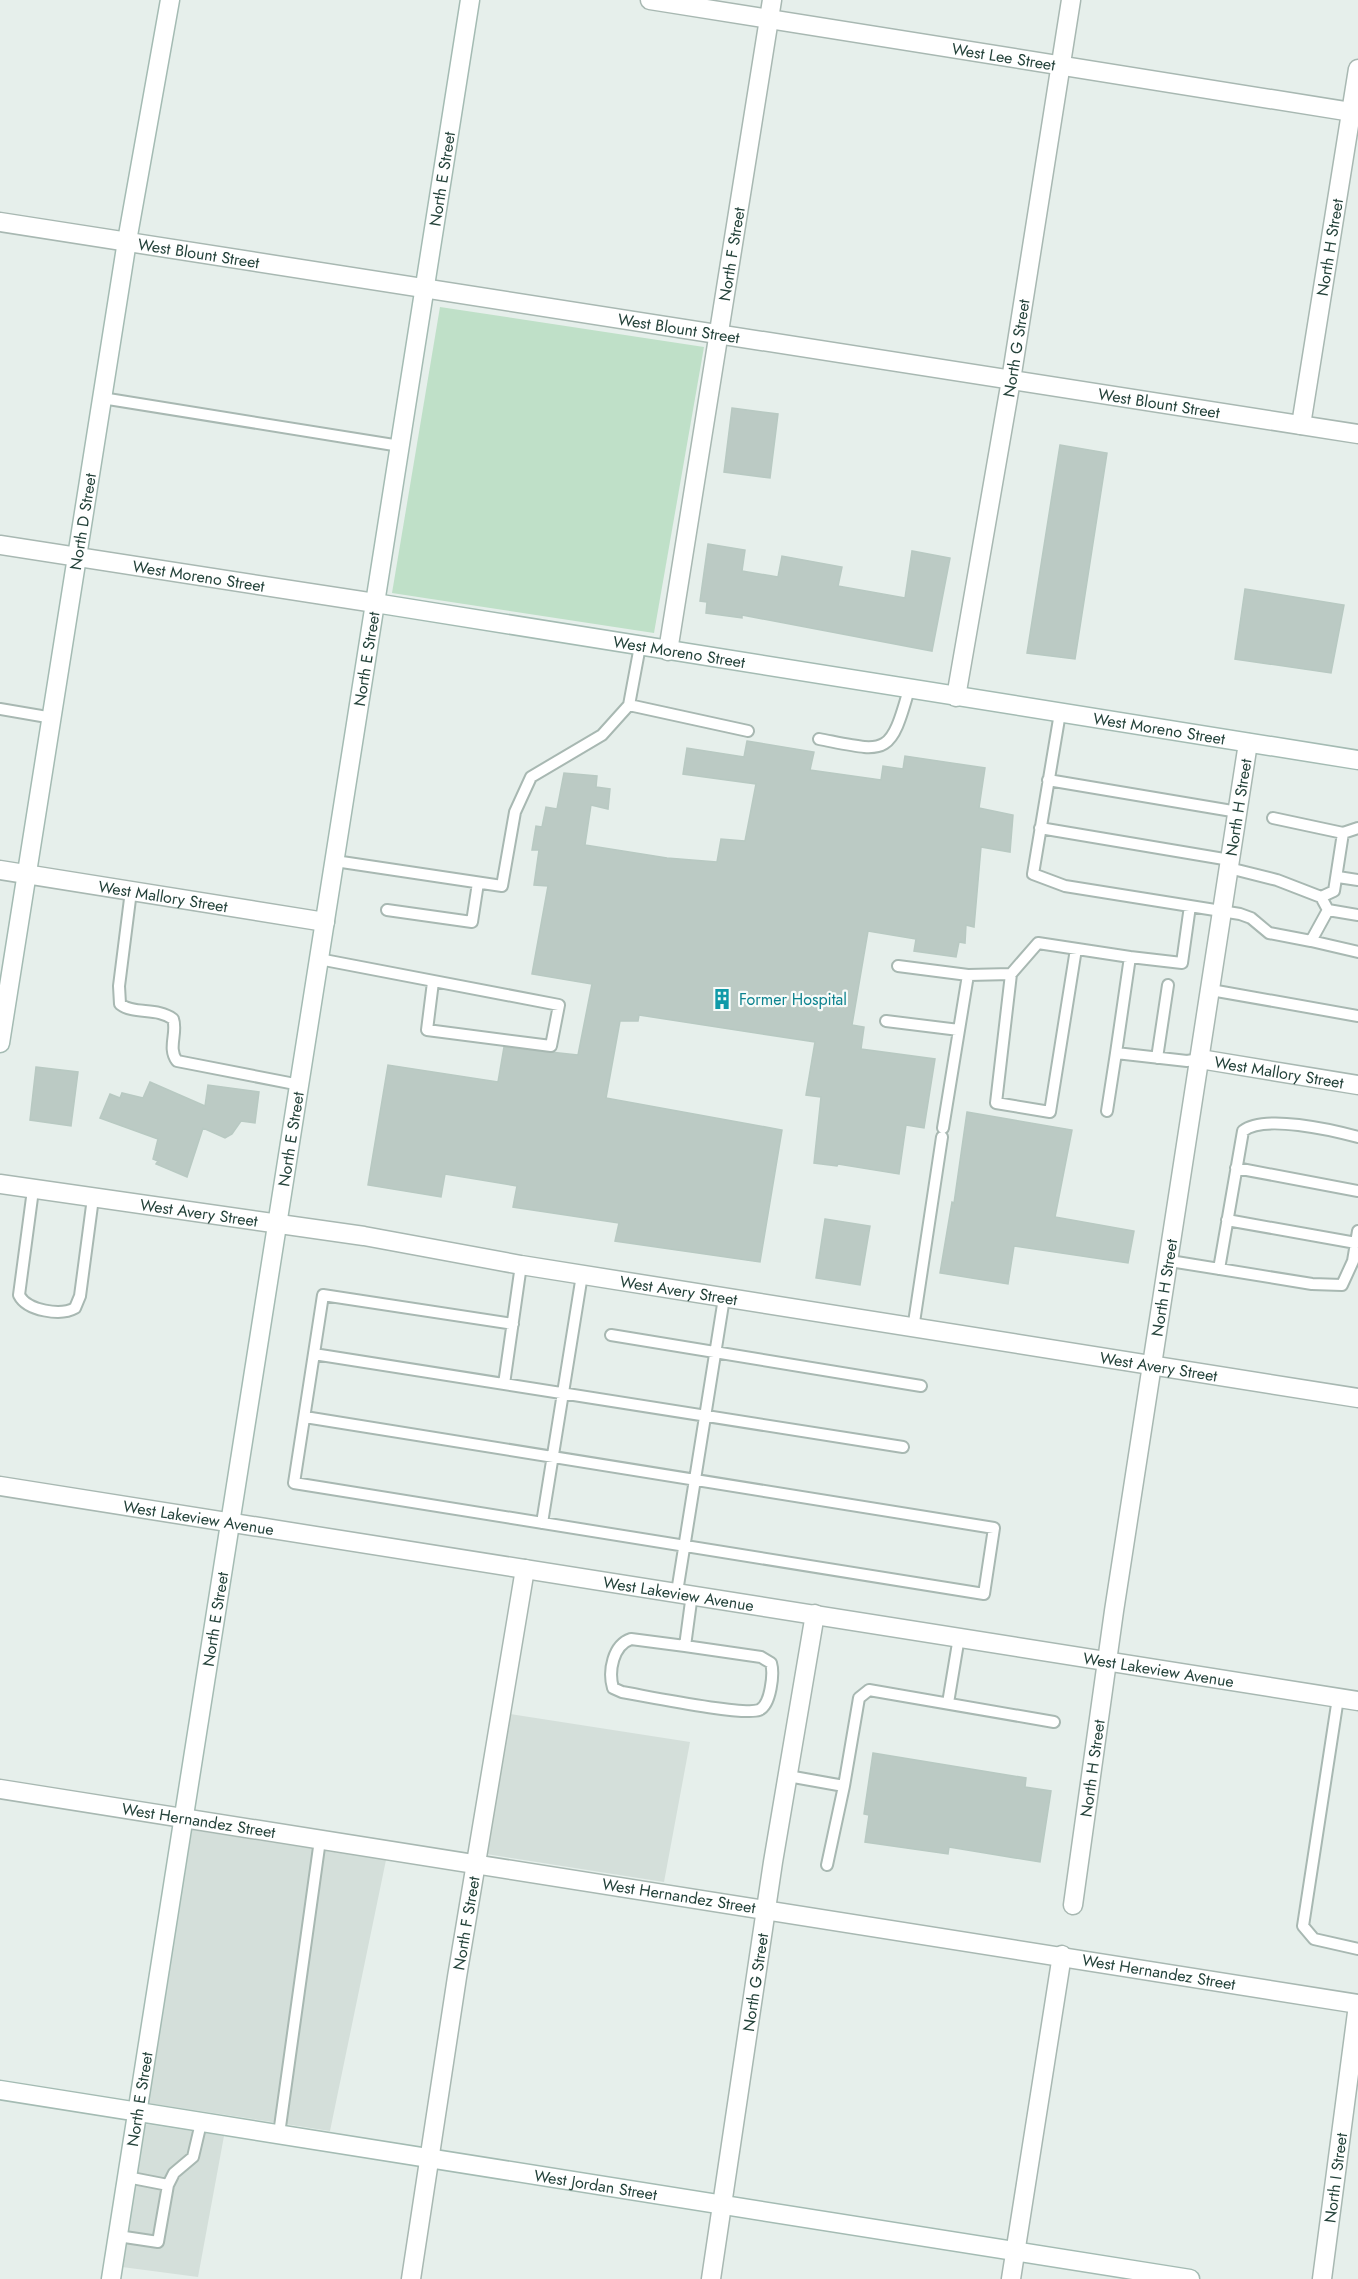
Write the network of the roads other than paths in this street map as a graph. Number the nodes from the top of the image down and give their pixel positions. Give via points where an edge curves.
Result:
1 (170, 0) edge
2 (470, 0) edge
3 (650, 0) edge
4 (772, 0) edge
5 (1071, 0) edge
6 (769, 19) junction
7 (1061, 65) junction
8 (1358, 69) edge
9 (1355, 112) edge
10 (0, 222) edge
11 (127, 242) junction
12 (425, 288) junction
13 (719, 334) junction
14 (1011, 380) junction
15 (102, 398) junction
16 (1301, 425) junction
17 (1358, 434) edge
18 (400, 446) junction
19 (0, 545) edge
20 (77, 558) junction
21 (375, 603) junction
22 (640, 646) junction
23 (668, 651) junction
24 (909, 688) junction
25 (956, 697) junction
26 (629, 705) junction
27 (0, 709) edge
28 (1060, 713) junction
29 (52, 718) junction
30 (748, 731) dead end
31 (819, 739) dead end
32 (1248, 743) junction
33 (1358, 760) edge
34 (1048, 780) junction
35 (1238, 812) junction
36 (1273, 818) dead end
37 (1040, 828) junction
38 (1358, 828) edge
39 (1343, 833) junction
40 (335, 861) junction
41 (1230, 864) junction
42 (0, 870) edge
43 (27, 874) junction
44 (1338, 877) junction
45 (1358, 880) edge
46 (478, 883) junction
47 (131, 891) junction
48 (1321, 897) junction
49 (1190, 906) junction
50 (387, 910) dead end
51 (1328, 910) junction
52 (1223, 912) junction
53 (1358, 915) edge
54 (325, 922) junction
55 (1311, 941) junction
56 (1076, 949) junction
57 (1358, 952) edge
58 (1130, 957) junction
59 (319, 959) junction
60 (898, 966) dead end
61 (1011, 974) junction
62 (968, 975) junction
63 (433, 982) junction
64 (1168, 985) dead end
65 (1211, 990) junction
66 (1358, 1016) edge
67 (886, 1021) dead end
68 (959, 1030) junction
69 (0, 1043) edge
70 (1116, 1053) junction
71 (1157, 1058) junction
72 (1200, 1059) junction
73 (300, 1085) junction
74 (1358, 1085) edge
75 (1107, 1111) dead end
76 (1358, 1137) edge
77 (1236, 1168) junction
78 (0, 1184) edge
79 (33, 1190) junction
80 (1358, 1191) edge
81 (93, 1198) junction
82 (1227, 1220) junction
83 (278, 1224) junction
84 (1358, 1231) edge
85 (1356, 1243) junction
86 (1170, 1261) junction
87 (521, 1265) junction
88 (1219, 1269) junction
89 (582, 1275) junction
90 (724, 1298) junction
91 (513, 1324) junction
92 (913, 1329) junction
93 (611, 1335) dead end
94 (716, 1352) junction
95 (314, 1354) junction
96 (1154, 1366) junction
97 (504, 1384) junction
98 (921, 1386) dead end
99 (563, 1393) junction
100 (1358, 1398) edge
101 (706, 1416) junction
102 (305, 1417) junction
103 (903, 1447) dead end
104 (553, 1457) junction
105 (695, 1480) junction
106 (0, 1486) edge
107 (231, 1522) junction
108 (542, 1523) junction
109 (685, 1546) junction
110 (525, 1569) junction
111 (685, 1593) junction
112 (815, 1614) junction
113 (959, 1637) junction
114 (685, 1646) junction
115 (1108, 1660) junction
116 (1338, 1698) junction
117 (1358, 1701) edge
118 (948, 1703) junction
119 (1054, 1722) dead end
120 (788, 1776) junction
121 (844, 1786) junction
122 (0, 1789) edge
123 (184, 1818) junction
124 (320, 1840) junction
125 (476, 1863) junction
126 (827, 1865) dead end
127 (1073, 1905) dead end
128 (766, 1908) junction
129 (1358, 1949) edge
130 (1062, 1955) junction
131 (1358, 2005) edge
132 (0, 2090) edge
133 (137, 2112) junction
134 (201, 2123) junction
135 (279, 2134) junction
136 (430, 2158) junction
137 (127, 2177) junction
138 (168, 2185) junction
139 (722, 2204) junction
140 (118, 2236) junction
141 (1016, 2251) junction
142 (111, 2279) edge
143 (411, 2279) edge
144 (711, 2279) edge
145 (1011, 2279) edge
146 (1190, 2279) edge
147 (1322, 2279) edge

1 - 11 street, North D Street
2 - 12 street, North E Street
3 - 6 street, West Lee Street
4 - 6 street, North F Street
5 - 7 street, North G Street
6 - 7 street, West Lee Street
6 - 13 street, North F Street
7 - 9 street, West Lee Street
7 - 14 street, North G Street
8 - 9 street, North H Street
9 - 16 street, North H Street
10 - 11 street, West Blount Street
11 - 12 street, West Blount Street
11 - 15 street, North D Street
12 - 13 street, West Blount Street
12 - 18 street, North E Street
13 - 14 street, West Blount Street
13 - 23 street, North F Street
14 - 16 street, West Blount Street
14 - 25 street, North G Street
15 - 18 lane
15 - 20 street, North D Street
16 - 17 street, West Blount Street
18 - 21 street, North E Street
19 - 20 street, West Moreno Street
20 - 21 street, West Moreno Street
20 - 29 street, North D Street
21 - 22 street, West Moreno Street
21 - 40 street, North E Street
22 - 23 street, West Moreno Street
22 - 26 lane
23 - 24 street, West Moreno Street
24 - 25 street, West Moreno Street
24 - 31 lane via 900,722 889,742 880,747
25 - 28 street, West Moreno Street
26 - 30 lane
26 - 46 lane via 602,735 531,777 515,812 502,886
27 - 29 lane
28 - 32 street, West Moreno Street
28 - 34 lane
29 - 43 street, North D Street
32 - 33 street, West Moreno Street
32 - 35 street, North H Street
34 - 35 lane
34 - 37 lane
35 - 41 street, North H Street
36 - 39 lane
37 - 41 lane
37 - 49 lane via 1033,874 1065,886
38 - 39 lane
39 - 44 lane
40 - 46 lane
40 - 54 street, North E Street
41 - 48 lane
41 - 52 street, North H Street
42 - 43 street, West Mallory Street
43 - 47 street, West Mallory Street
43 - 69 street, North D Street
44 - 45 lane
44 - 48 lane via 1334,891
46 - 50 lane via 472,922
47 - 54 street, West Mallory Street
47 - 73 lane via 120,1004 173,1019 172,1050 177,1061
48 - 51 lane
49 - 52 lane
49 - 58 lane via 1182,963
51 - 53 lane
51 - 55 lane
52 - 55 lane via 1251,918 1269,933
52 - 65 street, North H Street
54 - 59 street, North E Street
55 - 57 lane
56 - 58 lane
56 - 61 lane via 1038,943
56 - 61 lane via 1050,1112 996,1103
58 - 70 lane
59 - 63 lane
59 - 73 street, North E Street
60 - 62 lane
61 - 62 lane
62 - 68 lane
63 - 63 lane via 559,1005 551,1046 427,1030
64 - 71 lane
65 - 66 lane
65 - 72 street, North H Street
67 - 68 lane
68 - 92 lane
70 - 71 lane
70 - 75 lane
71 - 72 lane
72 - 74 street, West Mallory Street
72 - 86 street, North H Street
73 - 83 street, North E Street
76 - 77 lane via 1283,1124 1250,1125 1244,1131
77 - 80 lane
77 - 82 lane
78 - 79 street, West Avery Street
79 - 81 street, West Avery Street
79 - 81 lane via 19,1295 31,1307 62,1312 75,1308 80,1296
81 - 83 street, West Avery Street
82 - 85 lane
82 - 88 lane
83 - 87 street, West Avery Street
83 - 107 street, North E Street
84 - 85 lane
85 - 88 lane via 1342,1285
86 - 88 lane
86 - 96 street, North H Street
87 - 89 street, West Avery Street
87 - 91 lane
89 - 90 street, West Avery Street
89 - 99 lane
90 - 92 street, West Avery Street
90 - 94 lane
91 - 95 lane via 323,1295
91 - 97 lane
92 - 96 street, West Avery Street
93 - 94 lane
94 - 98 lane
94 - 101 lane
95 - 97 lane
95 - 102 lane
96 - 100 street, West Avery Street
96 - 115 street, North H Street
97 - 99 lane
99 - 101 lane
99 - 104 lane
101 - 103 lane
101 - 105 lane
102 - 104 lane
102 - 108 lane via 294,1483
104 - 105 lane
104 - 108 lane
105 - 109 lane
105 - 109 lane via 994,1528 984,1594
106 - 107 street, West Lakeview Avenue
107 - 110 street, West Lakeview Avenue
107 - 123 street, North E Street
108 - 109 lane
109 - 111 lane
110 - 111 street, West Lakeview Avenue
110 - 125 street, North F Street
111 - 112 street, West Lakeview Avenue
111 - 114 lane
112 - 113 street, West Lakeview Avenue
112 - 120 street, North G Street
113 - 115 street, West Lakeview Avenue
113 - 118 lane
114 - 114 lane via 626,1641 614,1655 614,1688 732,1710 763,1707 771,1663 761,1657
115 - 116 street, West Lakeview Avenue
115 - 127 street, North H Street
116 - 117 street, West Lakeview Avenue
116 - 129 lane via 1303,1926 1314,1939
118 - 119 lane
118 - 121 lane via 868,1690 859,1698
120 - 121 lane
120 - 128 street, North G Street
121 - 126 lane
122 - 123 street, West Hernandez Street
123 - 124 street, West Hernandez Street
123 - 133 street, North E Street
124 - 125 street, West Hernandez Street
124 - 135 lane
125 - 128 street, West Hernandez Street
125 - 136 street, North F Street
128 - 130 street, West Hernandez Street
128 - 139 street, North G Street
130 - 131 street, West Hernandez Street
130 - 141 street
131 - 147 street, North I Street
132 - 133 street, West Jordan Street
133 - 134 street, West Jordan Street
133 - 137 street, North E Street
134 - 135 street, West Jordan Street
134 - 138 lane via 193,2157 174,2173
135 - 136 street, West Jordan Street
136 - 139 street, West Jordan Street
136 - 143 street, North F Street
137 - 138 lane
137 - 140 street, North E Street
138 - 140 lane via 158,2242
139 - 141 street, West Jordan Street
139 - 144 street, North G Street
140 - 142 street, North E Street
141 - 145 street
141 - 146 street, West Jordan Street

